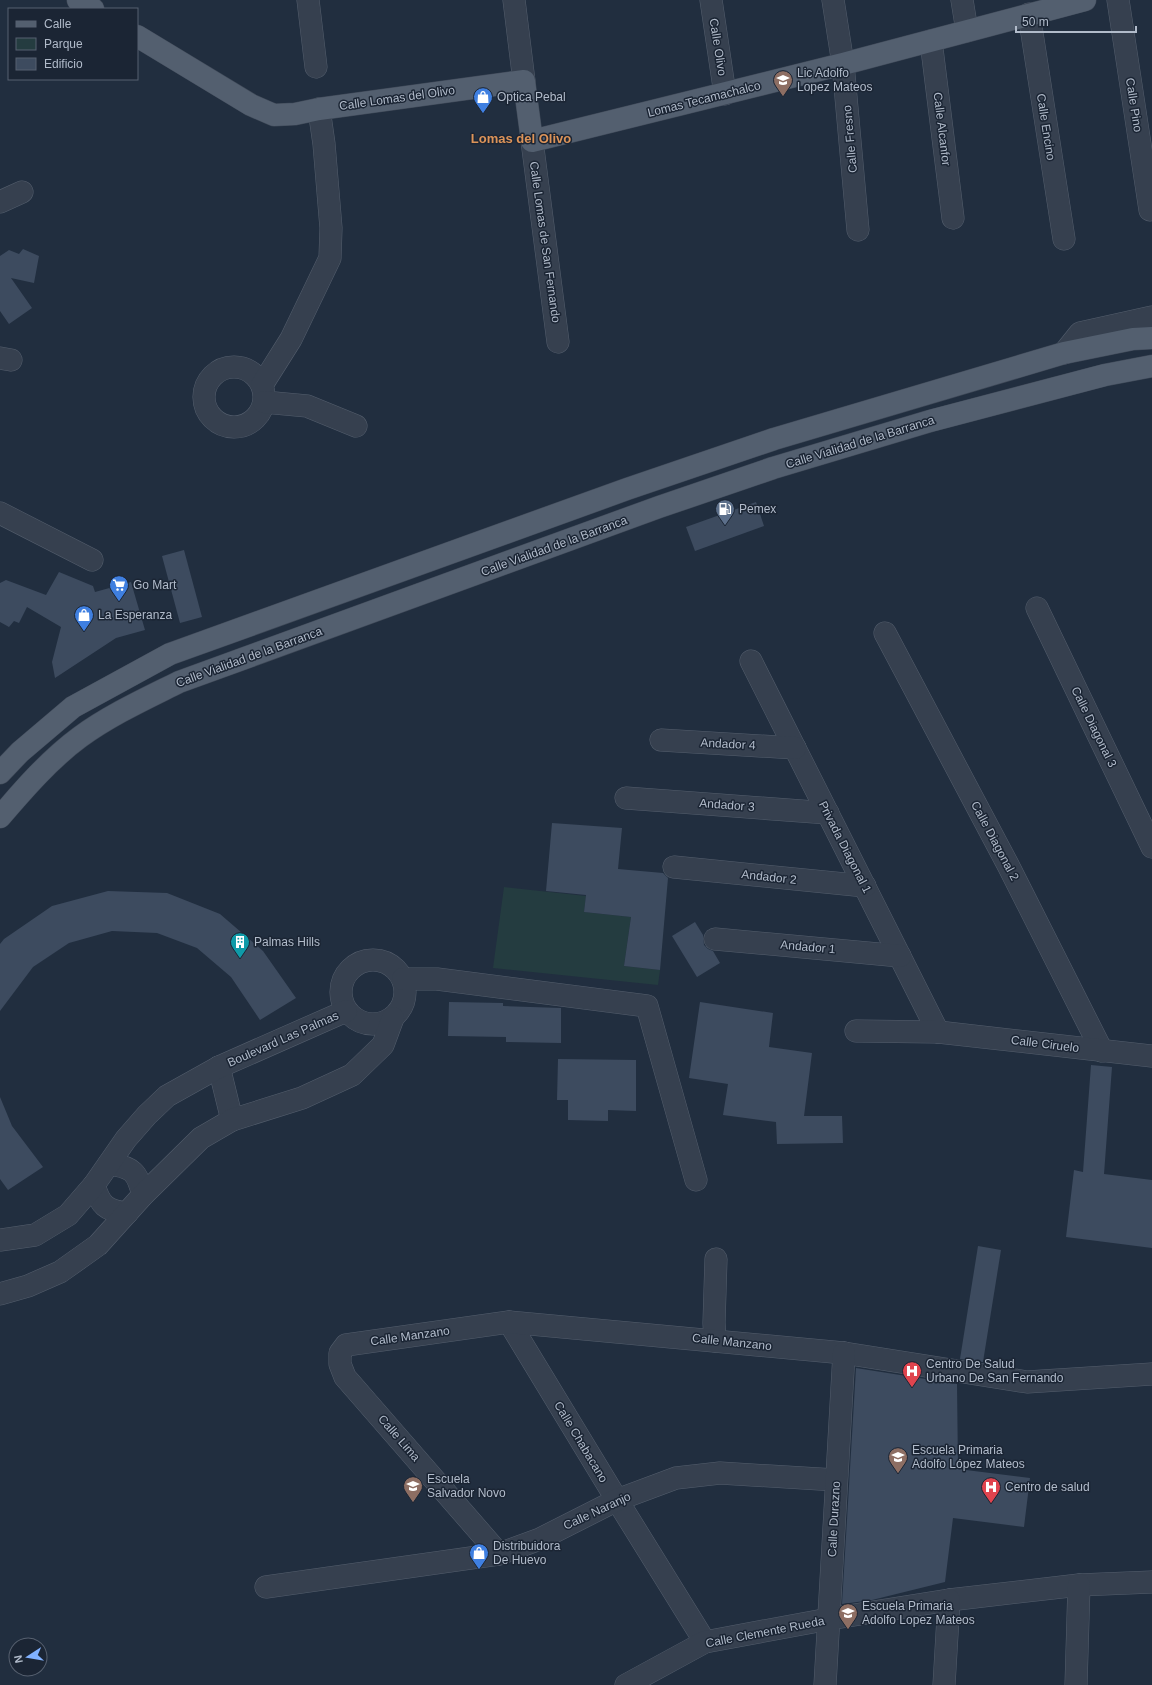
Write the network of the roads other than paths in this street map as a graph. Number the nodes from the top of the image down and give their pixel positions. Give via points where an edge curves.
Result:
1 (78, 0) edge
2 (308, 0) edge
3 (514, 0) edge
4 (711, 0) edge
5 (833, 0) edge
6 (962, 0) edge
7 (1085, 0) edge
8 (1118, 0) edge
9 (91, 8) edge
10 (1029, 14) junction
11 (967, 31) junction
12 (138, 37) edge
13 (931, 41) junction
14 (843, 64) junction
15 (316, 67) dead end
16 (524, 80) junction
17 (725, 94) junction
18 (318, 109) junction
19 (532, 141) junction
20 (22, 192) dead end
21 (0, 202) edge
22 (1150, 210) dead end
23 (953, 218) dead end
24 (858, 230) dead end
25 (1064, 239) dead end
26 (1152, 317) edge
27 (1152, 338) edge
28 (558, 342) dead end
29 (1064, 353) junction
30 (1152, 366) edge
31 (356, 426) dead end
32 (0, 513) edge
33 (92, 560) dead end
34 (1037, 608) dead end
35 (885, 633) dead end
36 (751, 661) dead end
37 (661, 740) dead end
38 (795, 748) junction
39 (0, 773) edge
40 (626, 798) dead end
41 (828, 813) junction
42 (0, 817) edge
43 (1152, 847) edge
44 (674, 867) dead end
45 (865, 886) junction
46 (715, 938) dead end
47 (900, 956) junction
48 (402, 979) junction
49 (346, 1011) junction
50 (393, 1018) junction
51 (856, 1031) dead end
52 (938, 1032) junction
53 (1102, 1051) junction
54 (1152, 1056) edge
55 (219, 1067) junction
56 (232, 1120) junction
57 (109, 1164) junction
58 (696, 1180) dead end
59 (94, 1185) junction
60 (143, 1195) junction
61 (127, 1213) junction
62 (2, 1236) edge
63 (716, 1259) dead end
64 (0, 1294) edge
65 (509, 1322) junction
66 (715, 1341) junction
67 (844, 1353) junction
68 (1152, 1374) edge
69 (345, 1376) joint
70 (836, 1480) junction
71 (617, 1500) junction
72 (499, 1554) junction
73 (1152, 1582) edge
74 (1079, 1586) junction
75 (266, 1587) dead end
76 (949, 1600) junction
77 (829, 1620) junction
78 (705, 1642) junction
79 (626, 1685) edge
80 (825, 1685) edge
81 (944, 1685) edge
82 (1076, 1685) edge

1 - 9 main road
2 - 15 street
3 - 16 street, Calle Lomas de San Fernando
4 - 17 street, Calle Olivo
5 - 14 street, Calle Fresno
6 - 11 street
7 - 10 main road, Lomas Tecamachalco
8 - 22 street, Calle Pino
10 - 11 main road, Lomas Tecamachalco
10 - 25 street, Calle Encino
11 - 13 main road, Lomas Tecamachalco
12 - 18 main road, Calle Lomas del Olivo via 251,105 274,115
13 - 14 main road, Lomas Tecamachalco
13 - 23 street, Calle Alcanfor
14 - 17 main road, Lomas Tecamachalco
14 - 24 street, Calle Fresno
16 - 18 main road, Calle Lomas del Olivo
16 - 19 main road, Calle Lomas de San Fernando
17 - 19 main road, Lomas Tecamachalco
18 - 31 street via 324,144 330,258 264,394 307,406
19 - 28 street, Calle Lomas de San Fernando
20 - 21 street
26 - 29 street via 1080,333
27 - 29 main road via 1134,339
29 - 39 main road via 774,440 641,484 170,654 73,707 20,752
30 - 42 main road, Calle Vialidad de la Barranca via 1105,375 930,420 773,468 179,682 123,709 79,737 31,781
32 - 33 street
34 - 43 street, Calle Diagonal 3
35 - 53 street, Calle Diagonal 2 via 1008,865
36 - 38 street, Privada Diagonal 1
37 - 38 street, Andador 4
38 - 41 street, Privada Diagonal 1
40 - 41 street, Andador 3
41 - 45 street, Privada Diagonal 1
44 - 45 street, Andador 2
45 - 47 street, Privada Diagonal 1
46 - 47 street, Andador 1
47 - 52 street, Privada Diagonal 1
48 - 49 street via 388,963 367,960 357,964 348,971 340,990
48 - 50 street via 405,1000
48 - 58 street via 437,979 647,1006
49 - 50 street via 354,1019 374,1025
49 - 55 street, Boulevard Las Palmas
50 - 56 street via 384,1046 352,1075 302,1098
51 - 52 street, Calle Ciruelo
52 - 53 street, Calle Ciruelo
53 - 54 street, Calle Ciruelo
55 - 56 street, Boulevard Las Palmas
55 - 57 street, Boulevard Las Palmas via 167,1096 126,1139
56 - 60 street via 201,1138
57 - 59 street, Boulevard Las Palmas
57 - 60 street via 124,1166 139,1177
59 - 61 street via 98,1199 112,1212
59 - 62 street, Boulevard Las Palmas via 68,1215 35,1235
60 - 61 street
61 - 64 street via 98,1245 60,1272 28,1286
63 - 66 street
65 - 66 street, Calle Manzano
65 - 69 street, Calle Manzano via 346,1345 340,1353 340,1364
65 - 71 street, Calle Chabacano
66 - 67 street, Calle Manzano
67 - 68 street, Calle Manzano via 1027,1382
67 - 70 street, Calle Durazno
69 - 72 street, Calle Lima
70 - 71 street, Calle Naranjo via 720,1473 676,1478
70 - 77 street, Calle Durazno
71 - 72 street, Calle Naranjo via 540,1539
71 - 78 street, Calle Chabacano
72 - 75 street, Calle Naranjo
73 - 74 street, Calle Clemente Rueda
74 - 76 street, Calle Clemente Rueda
74 - 82 street
76 - 77 street, Calle Clemente Rueda
76 - 81 street
77 - 78 street, Calle Clemente Rueda
77 - 80 street, Calle Durazno
78 - 79 street, Calle Clemente Rueda

